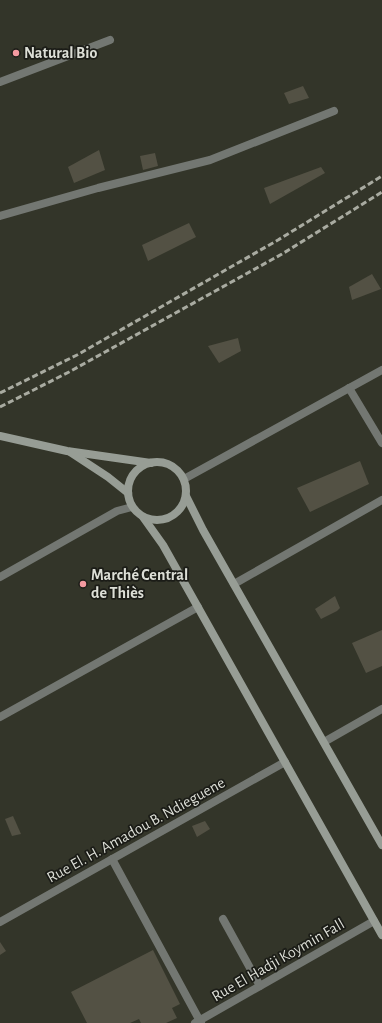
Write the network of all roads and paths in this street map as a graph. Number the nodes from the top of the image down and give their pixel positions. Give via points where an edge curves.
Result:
1 (110, 40) dead end
2 (0, 82) edge
3 (334, 111) dead end
4 (0, 216) edge
5 (382, 370) edge
6 (349, 388) junction
7 (0, 436) edge
8 (382, 443) edge
9 (67, 451) junction
10 (151, 463) junction
11 (184, 479) junction
12 (128, 493) junction
13 (186, 496) junction
14 (382, 500) edge
15 (132, 507) junction
16 (143, 517) junction
17 (0, 577) edge
18 (234, 584) junction
19 (198, 607) junction
20 (382, 709) edge
21 (0, 717) edge
22 (324, 742) junction
23 (285, 762) junction
24 (382, 845) edge
25 (112, 859) junction
26 (222, 919) dead end
27 (374, 921) junction
28 (0, 922) edge
29 (382, 935) edge
30 (260, 986) junction
31 (199, 1022) edge

1 - 2 street
3 - 4 street via 210,160
5 - 6 street
6 - 8 street
6 - 11 street
7 - 9 main road
9 - 10 main road
9 - 12 main road
10 - 11 main road via 161,462 170,465
10 - 12 main road via 137,470 129,484
11 - 13 main road
12 - 15 main road
13 - 16 main road via 178,512 170,518 152,520
13 - 18 main road
14 - 18 street
15 - 16 main road
15 - 17 street via 117,511
16 - 19 main road via 163,545
18 - 22 main road
19 - 21 street
19 - 23 main road
20 - 22 street
22 - 24 main road
23 - 25 street, Rue El. H. Amadou B. Ndieguene
23 - 27 main road
25 - 28 street, Rue El. H. Amadou B. Ndieguene
25 - 31 street
26 - 30 street
27 - 29 main road
27 - 30 street, Rue El Hadji Koymin Fall
30 - 31 street, Rue El Hadji Koymin Fall

